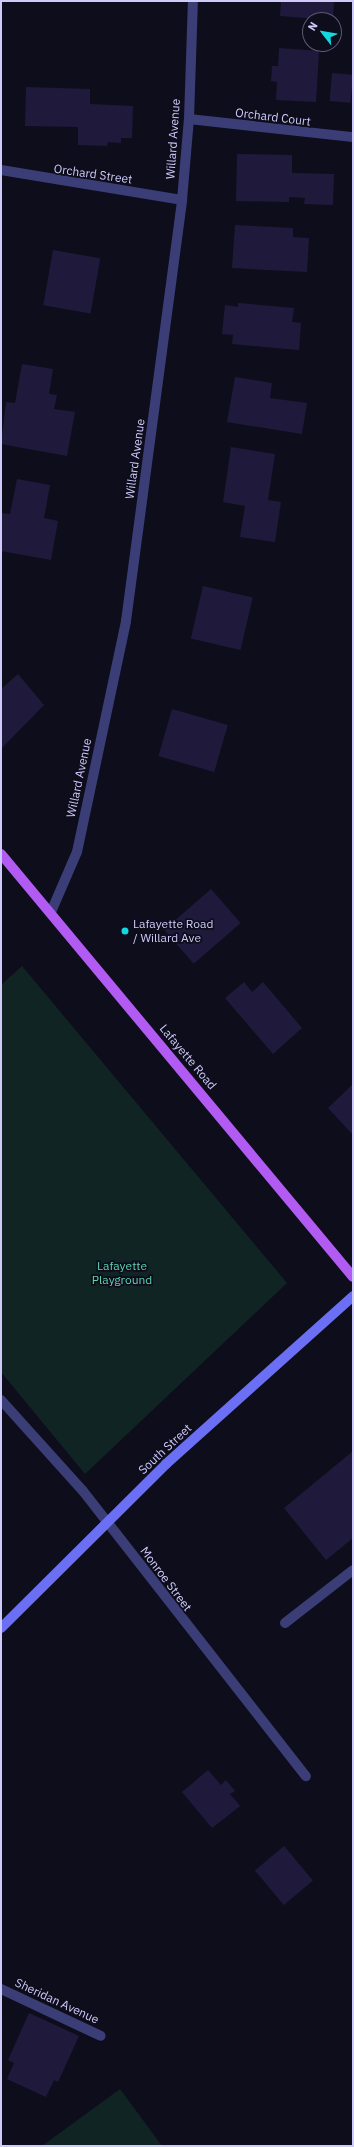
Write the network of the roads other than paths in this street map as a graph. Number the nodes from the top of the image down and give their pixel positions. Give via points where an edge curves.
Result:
1 (193, 1) edge
2 (189, 119) junction
3 (353, 137) edge
4 (1, 170) edge
5 (182, 200) junction
6 (1, 854) edge
7 (51, 912) junction
8 (353, 1277) edge
9 (353, 1296) edge
10 (1, 1400) edge
11 (107, 1521) junction
12 (353, 1570) edge
13 (285, 1623) dead end
14 (1, 1628) edge
15 (306, 1776) dead end
16 (1, 1989) edge
17 (101, 2036) dead end

1 - 2 street, Willard Avenue
2 - 3 street, Orchard Court
2 - 5 street, Willard Avenue
4 - 5 street, Orchard Street
5 - 7 street, Willard Avenue via 126,621 77,852
6 - 7 main road, Lafayette Road
7 - 8 main road, Lafayette Road
9 - 11 main road, South Street
10 - 11 street, Monroe Street
11 - 14 main road, South Street
11 - 15 street, Monroe Street via 171,1608
12 - 13 street
16 - 17 street, Sheridan Avenue

